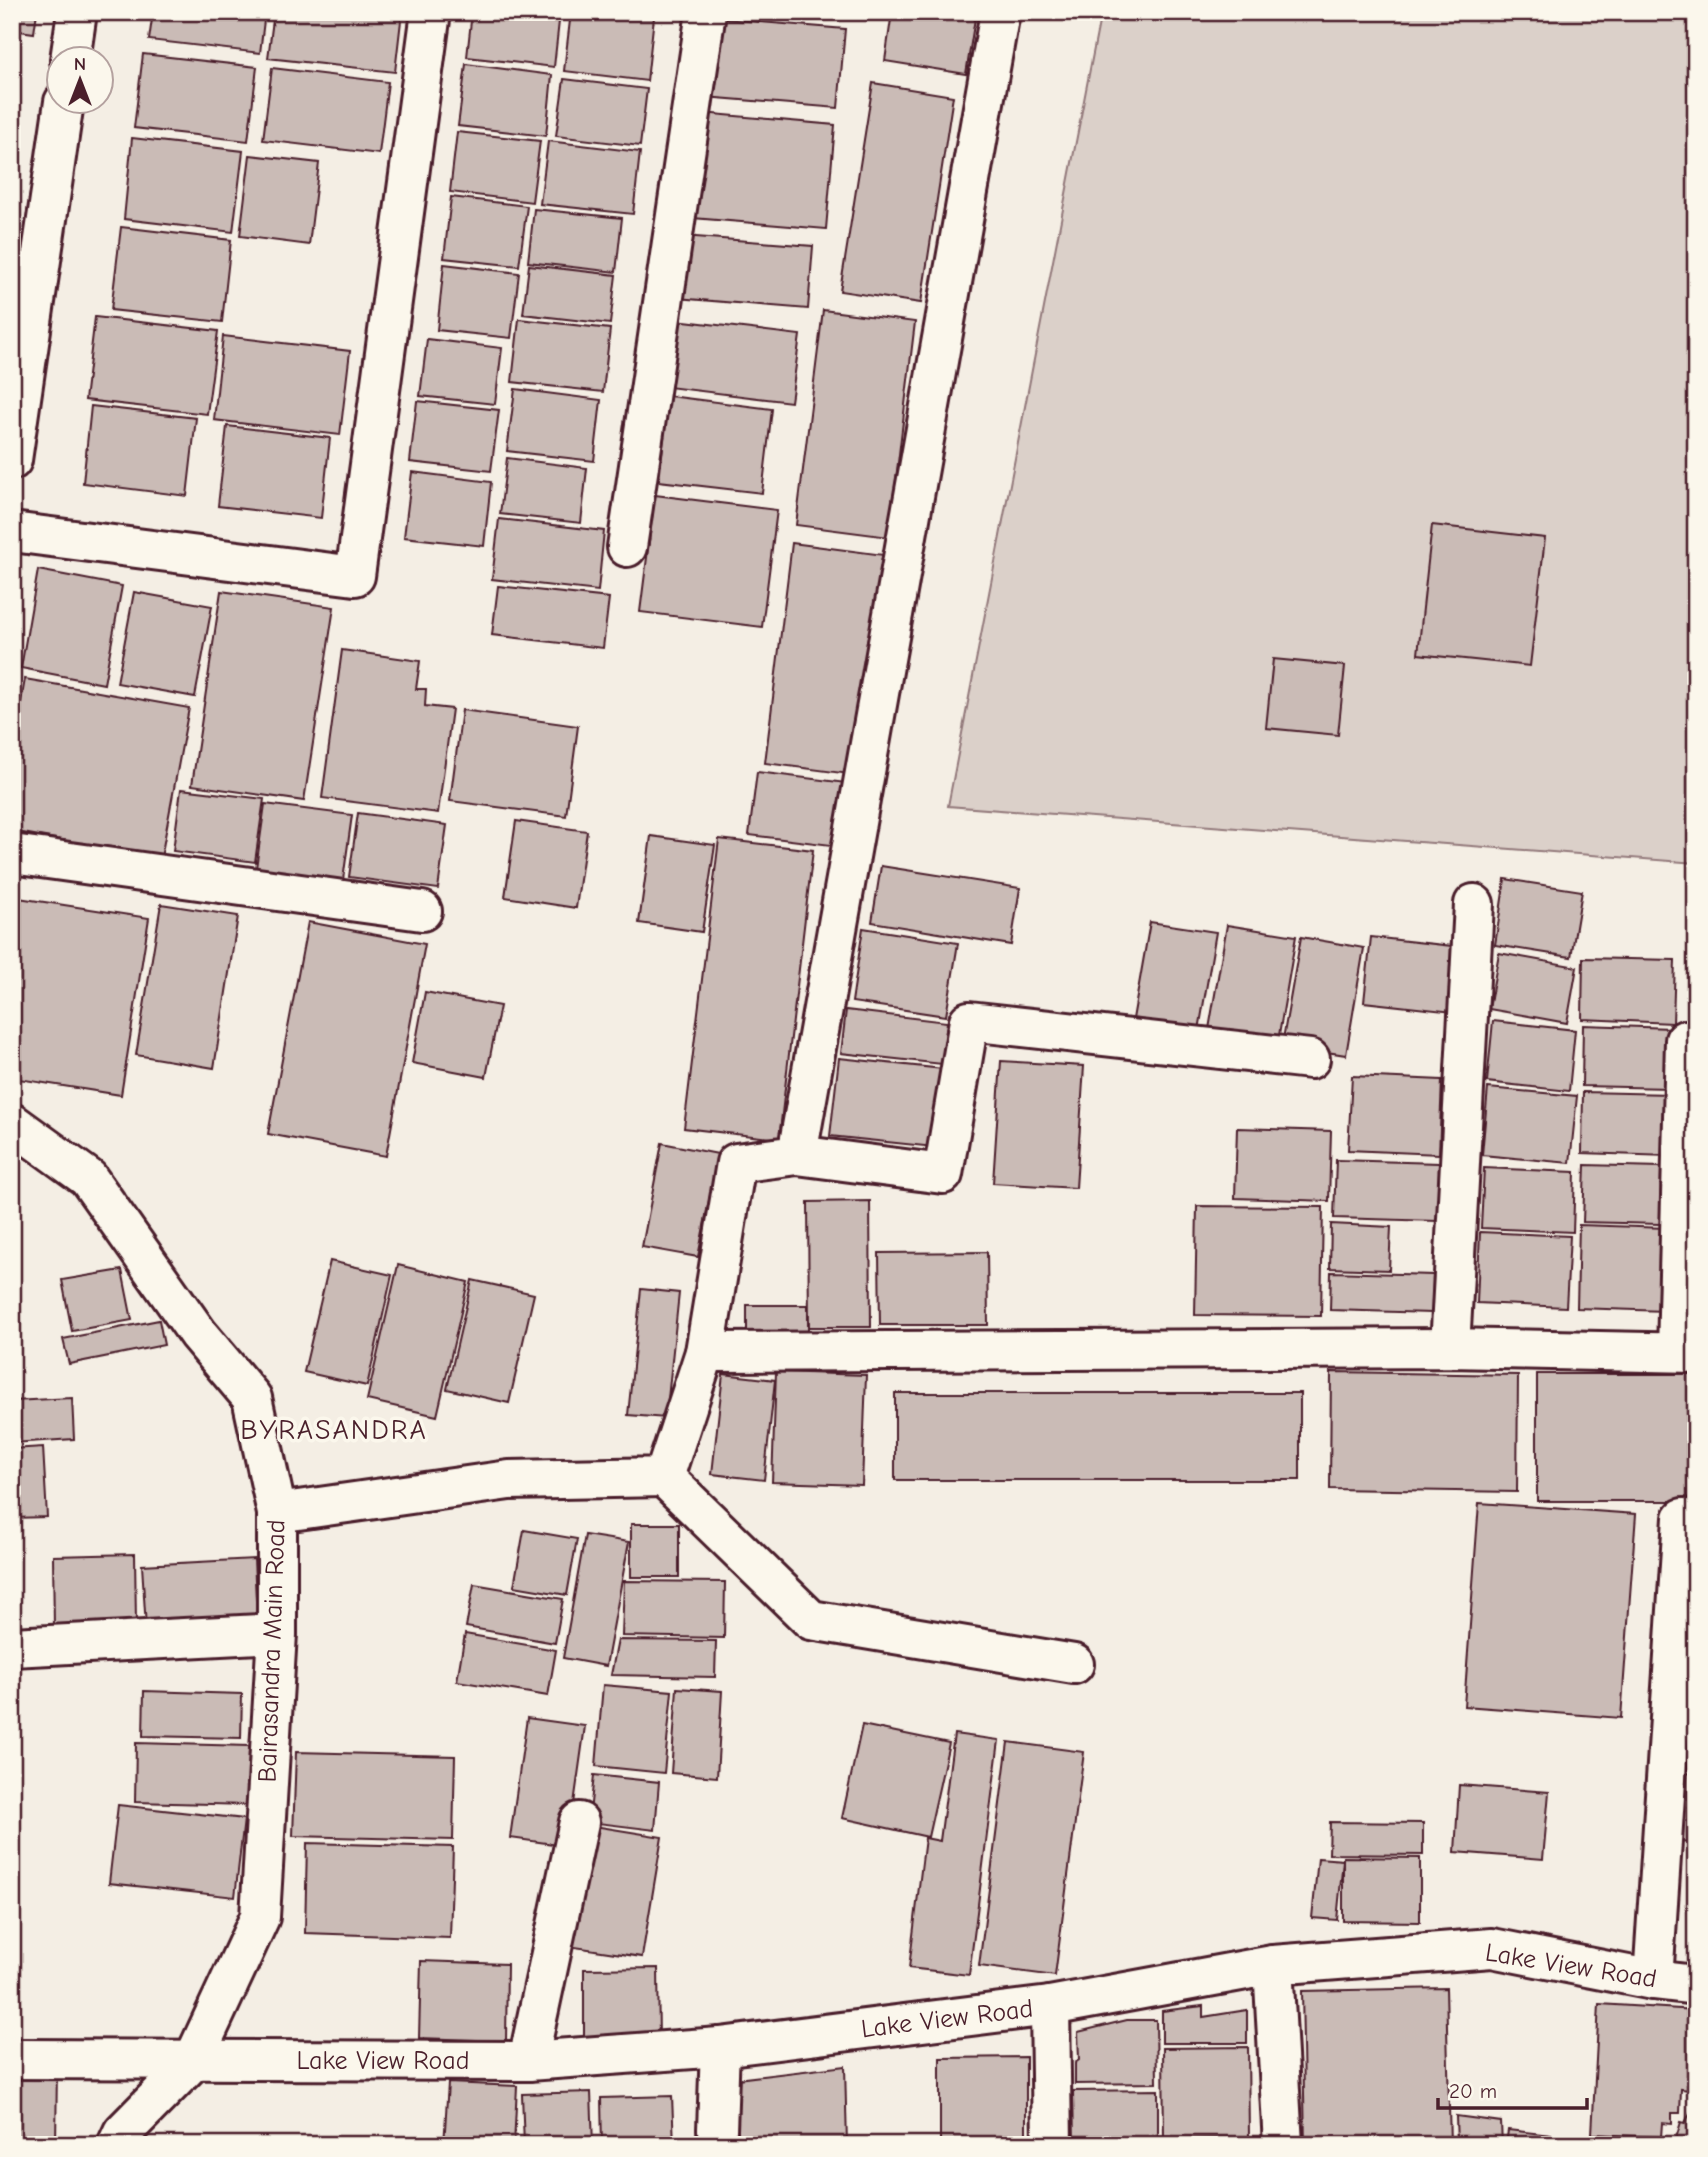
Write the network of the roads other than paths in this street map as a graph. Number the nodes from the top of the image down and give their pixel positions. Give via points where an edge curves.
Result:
1 (77, 12) edge
2 (431, 12) edge
3 (706, 12) edge
4 (1000, 12) edge
5 (72, 46) edge
6 (62, 116) edge
7 (12, 460) edge
8 (12, 532) edge
9 (627, 547) dead end
10 (12, 854) edge
11 (1474, 904) dead end
12 (422, 911) dead end
13 (1685, 1040) dead end
14 (1310, 1059) dead end
15 (12, 1124) edge
16 (797, 1155) junction
17 (1450, 1348) junction
18 (705, 1352) junction
19 (1686, 1353) edge
20 (664, 1477) junction
21 (277, 1513) junction
22 (1683, 1518) dead end
23 (277, 1633) junction
24 (12, 1647) edge
25 (1074, 1664) dead end
26 (579, 1822) dead end
27 (1273, 1965) junction
28 (1653, 1980) junction
29 (1696, 1985) edge
30 (1050, 2006) junction
31 (720, 2048) junction
32 (12, 2059) edge
33 (193, 2062) junction
34 (527, 2062) junction
35 (718, 2130) dead end
36 (117, 2145) edge
37 (1052, 2145) edge
38 (1283, 2145) edge

1 - 5 street
2 - 8 street via 355,576
3 - 9 street
4 - 16 street
6 - 7 street
10 - 12 street
11 - 17 street
13 - 19 street
14 - 16 street via 969,1021 943,1174
15 - 21 street, Bairasandra Main Road via 88,1178 198,1334 251,1398
16 - 18 street via 736,1163
17 - 18 street
17 - 19 street
18 - 20 street
20 - 21 street via 509,1480
20 - 25 street via 811,1620
21 - 23 street, Bairasandra Main Road
22 - 28 street
23 - 24 street
23 - 33 street, Bairasandra Main Road via 260,1917
26 - 34 street
27 - 28 street, Lake View Road via 1492,1948
27 - 30 street, Lake View Road
27 - 38 street
28 - 29 street, Lake View Road
30 - 31 street, Lake View Road
30 - 37 street
31 - 34 street, Lake View Road
31 - 35 street
32 - 33 street, Lake View Road
33 - 34 street, Lake View Road
33 - 36 street, Bairasandra Main Road via 123,2132

